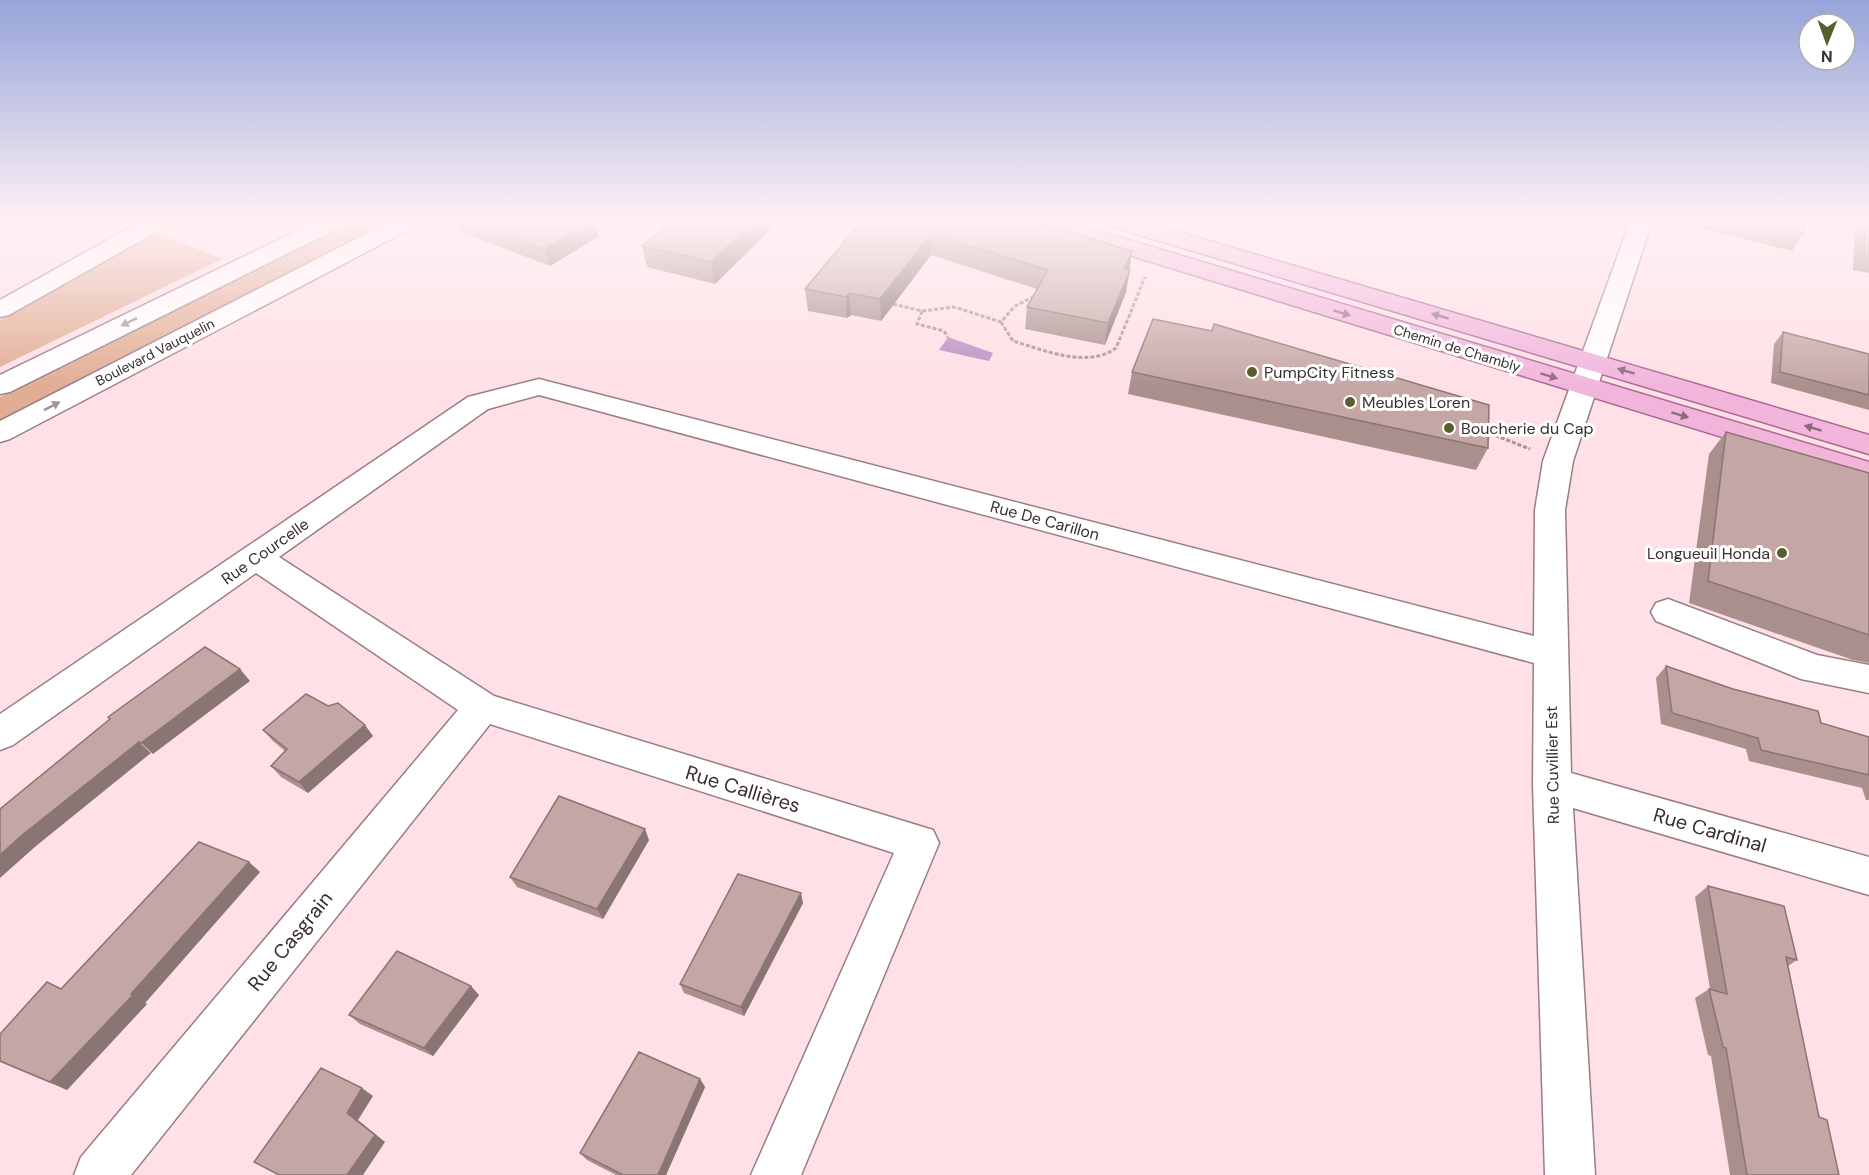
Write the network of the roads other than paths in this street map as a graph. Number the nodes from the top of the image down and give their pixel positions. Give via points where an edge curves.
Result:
1 (59, 277) edge
2 (222, 277) edge
3 (300, 277) edge
4 (1241, 277) edge
5 (1290, 277) edge
6 (1622, 277) edge
7 (0, 310) edge
8 (1589, 374) junction
9 (0, 386) edge
10 (539, 387) joint
11 (0, 433) edge
12 (1869, 445) edge
13 (1869, 472) edge
14 (256, 557) junction
15 (1668, 612) dead end
16 (1550, 654) junction
17 (1869, 679) edge
18 (482, 707) junction
19 (0, 734) edge
20 (1552, 785) junction
21 (1869, 876) edge
22 (99, 1175) edge
23 (776, 1175) edge
24 (1570, 1175) edge

1 - 7 street
2 -> 9 street
11 -> 3 street, Boulevard Vauquelin
4 -> 8 main road, Chemin de Chambly
8 -> 5 main road, Chemin de Chambly
6 - 8 street, Rue Cuvillier Est
12 -> 8 main road, Chemin de Chambly
8 -> 13 main road, Chemin de Chambly
8 - 16 street, Rue Cuvillier Est via 1558,461 1550,510
10 - 14 street, Rue Courcelle via 478,403
10 - 16 street, Rue De Carillon
14 - 18 street, Rue Callières
14 - 19 street, Rue Courcelle
15 - 17 street via 1814,669
16 - 20 street, Rue Cuvillier Est
18 - 22 street, Rue Casgrain
18 - 23 street, Rue Callières via 919,843
20 - 21 street, Rue Cardinal
20 - 24 street, Rue Cuvillier Est

